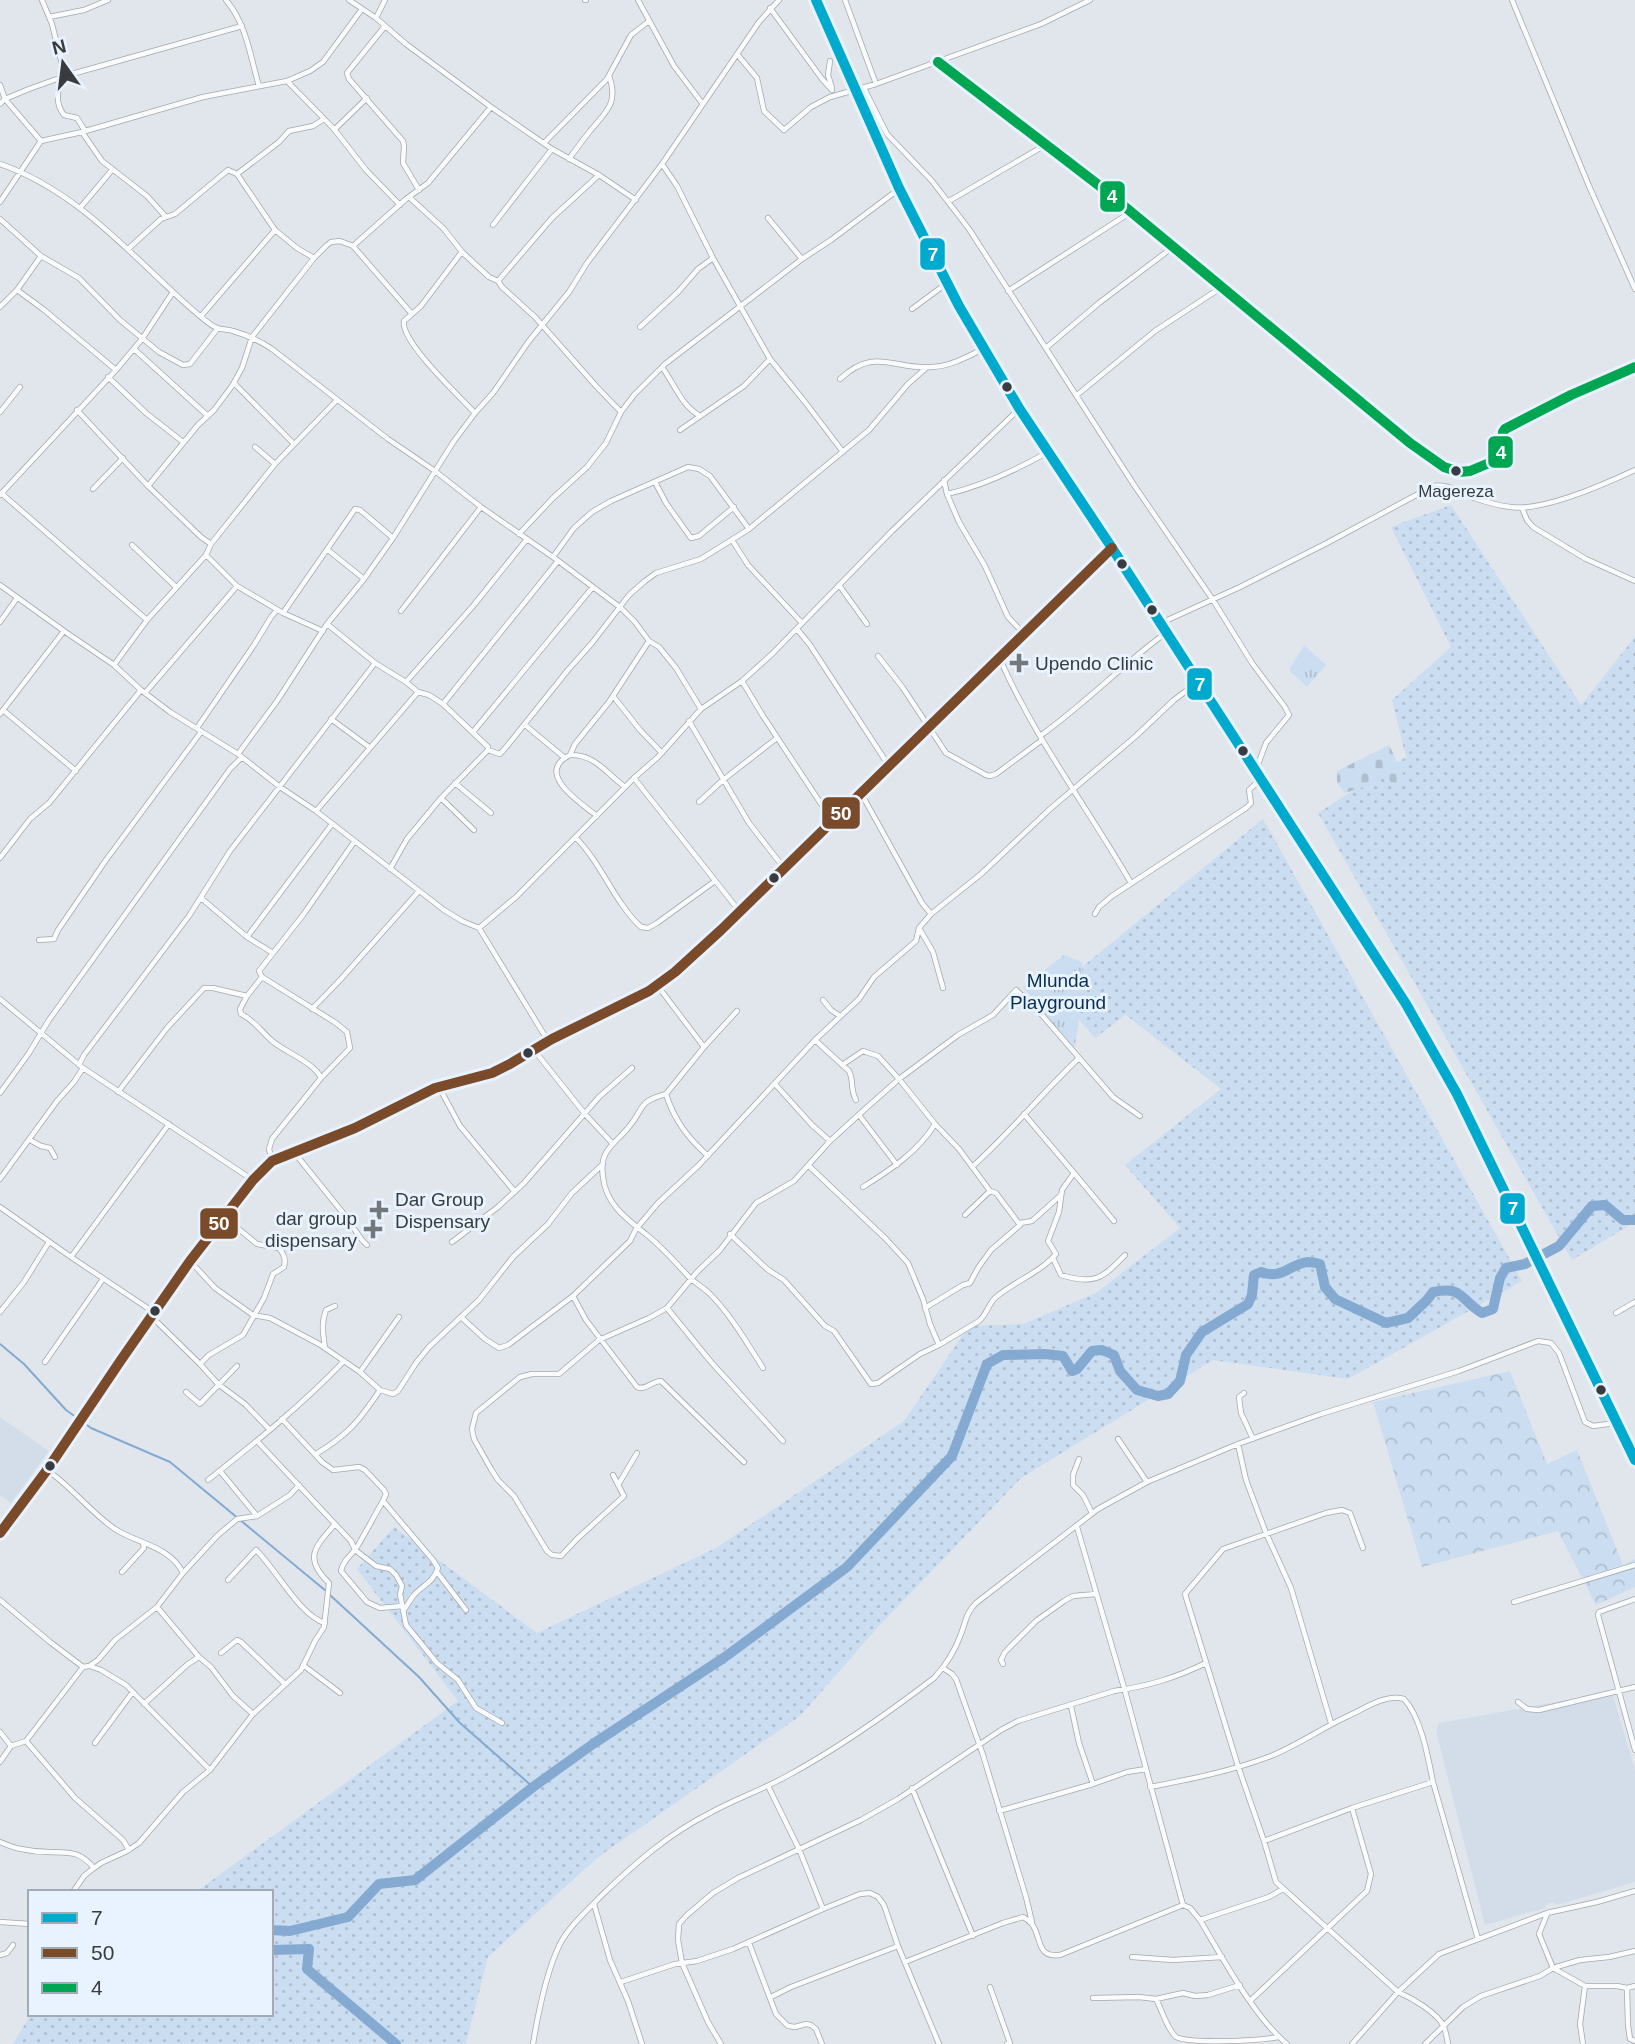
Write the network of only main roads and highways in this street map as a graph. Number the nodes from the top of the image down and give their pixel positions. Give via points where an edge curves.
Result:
1 (816, 0) edge
2 (1635, 1459) edge

1 - 2 highway via 860,89 900,188 983,349 1376,953 1433,1050

